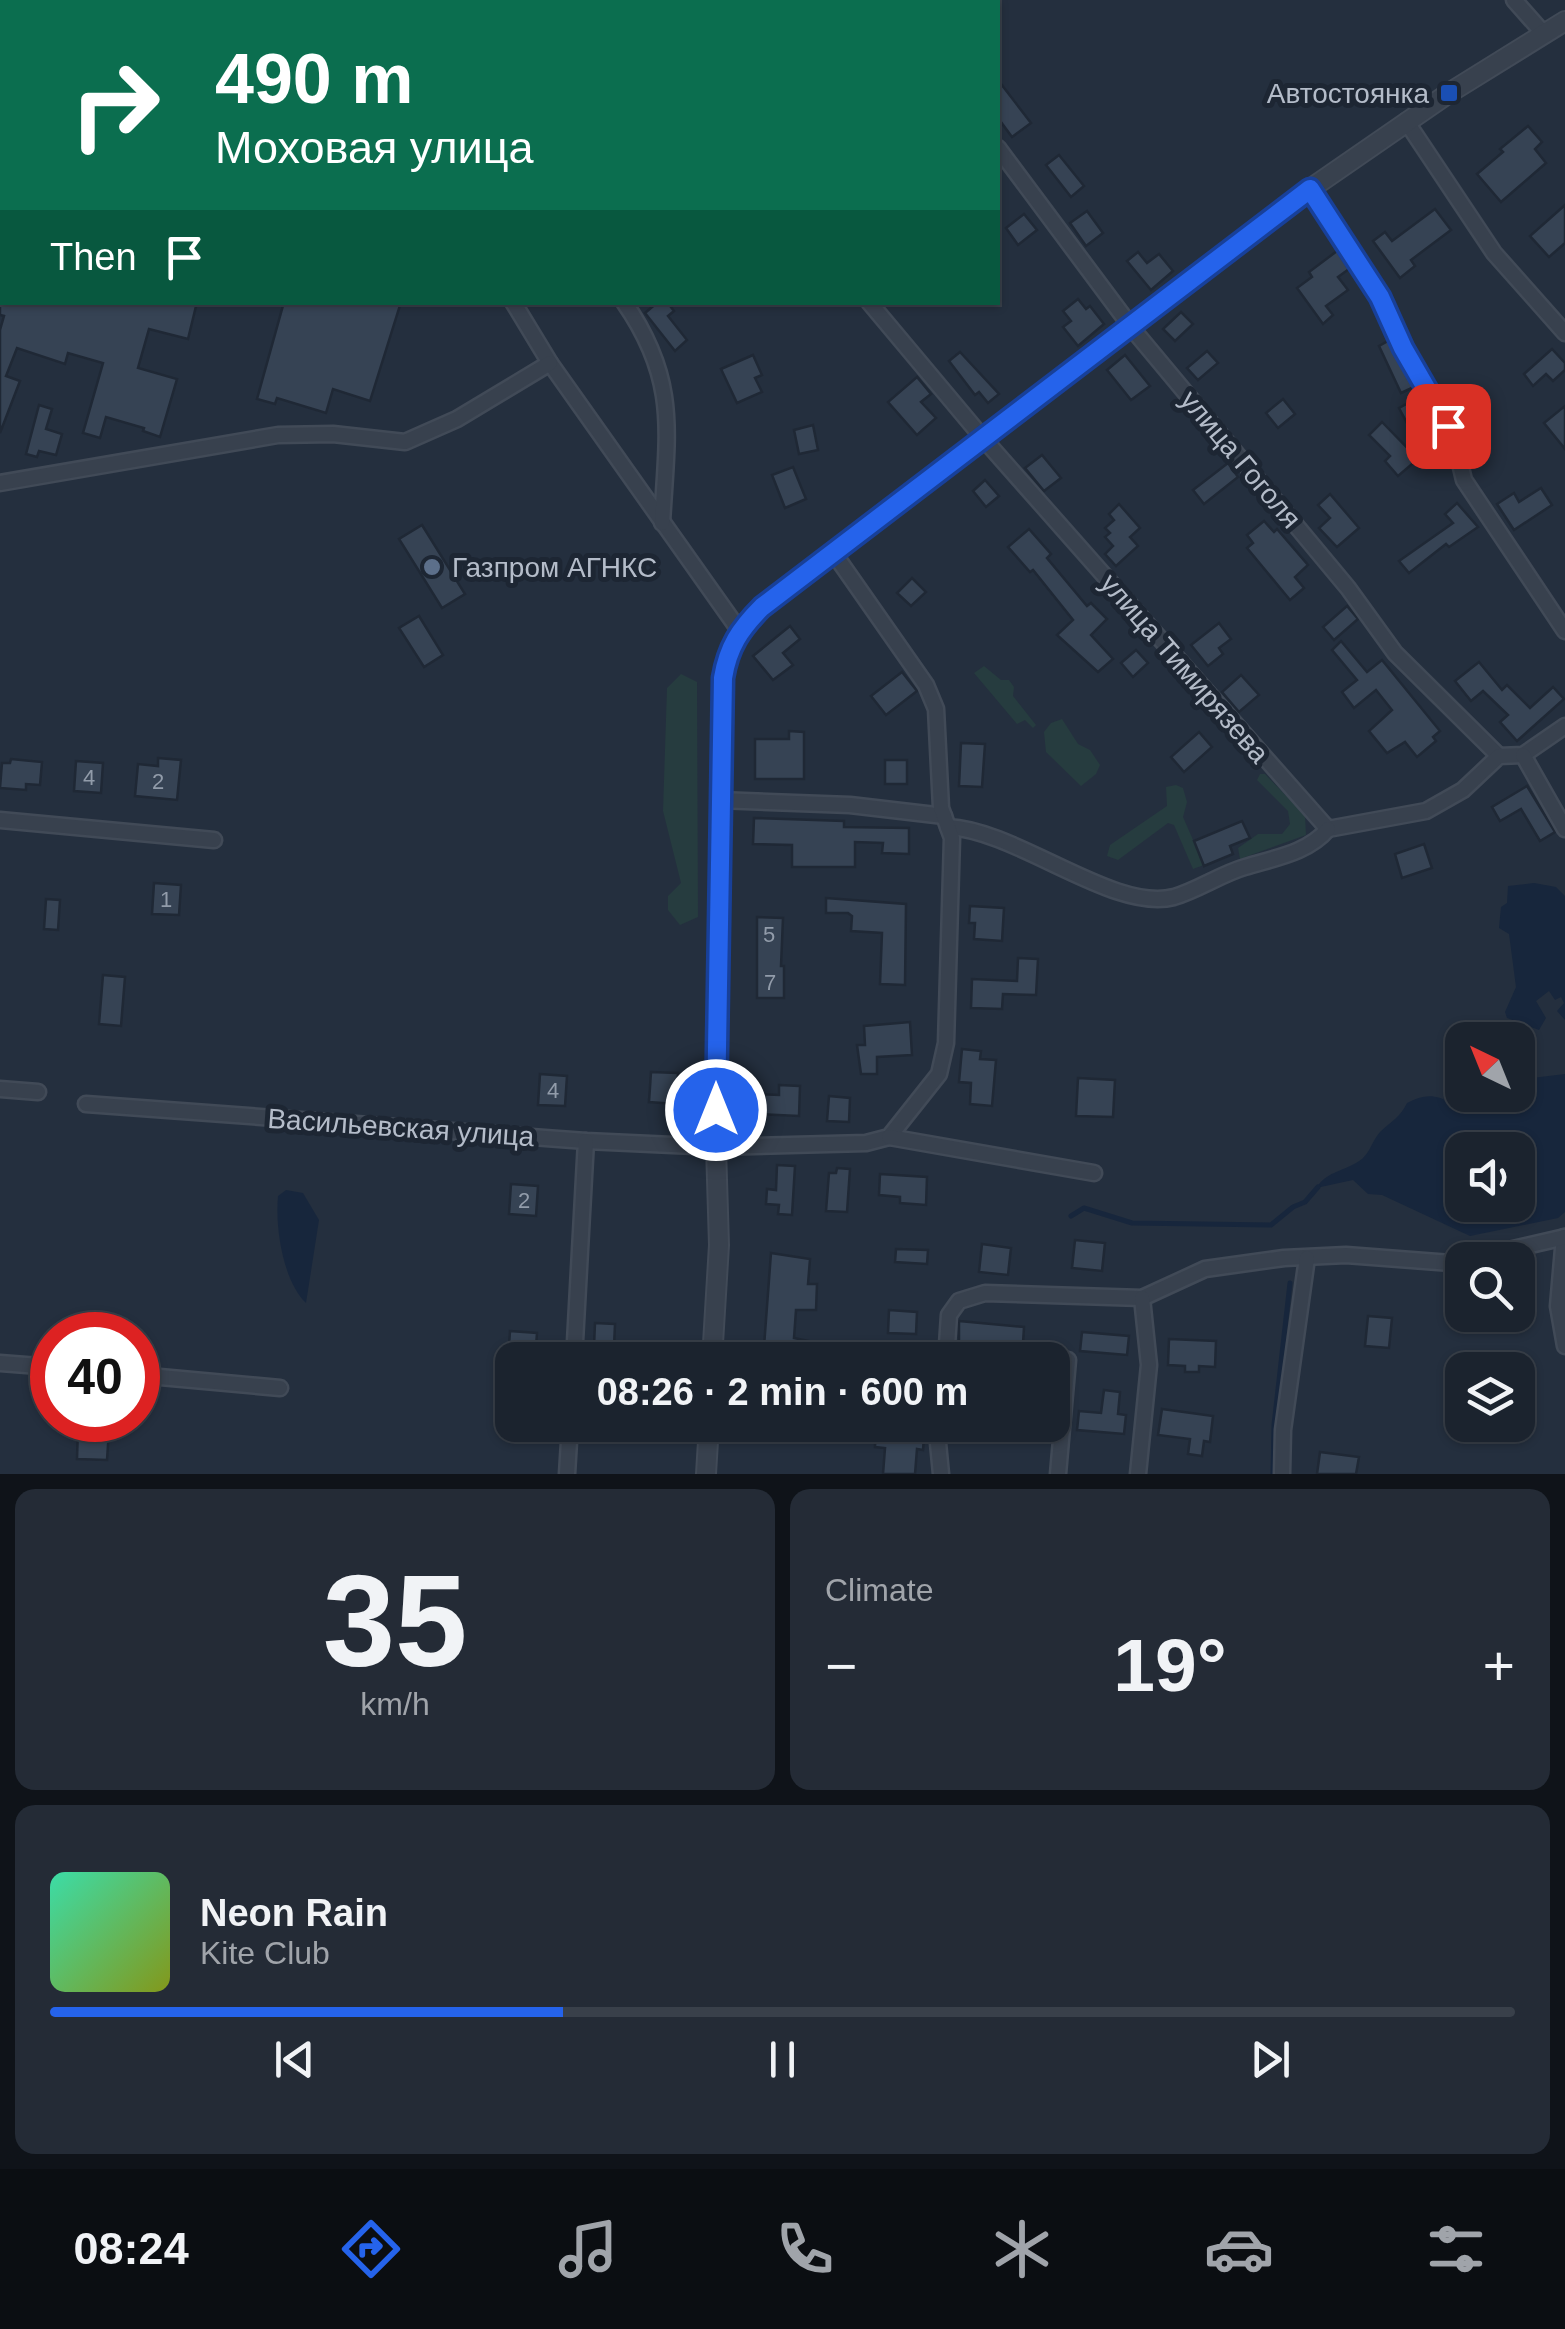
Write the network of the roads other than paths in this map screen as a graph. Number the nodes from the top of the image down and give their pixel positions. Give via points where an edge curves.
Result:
1 (1514, 0) edge
2 (1565, 21) edge
3 (1545, 34) junction
4 (1406, 121) junction
5 (1000, 151) edge
6 (1310, 189) junction
7 (515, 305) edge
8 (626, 305) edge
9 (872, 305) edge
10 (1130, 326) junction
11 (1565, 333) edge
12 (550, 362) junction
13 (982, 437) junction
14 (0, 482) edge
15 (662, 523) junction
16 (833, 552) junction
17 (739, 630) junction
18 (1565, 631) edge
19 (1565, 726) edge
20 (1523, 755) junction
21 (1499, 756) junction
22 (719, 800) junction
23 (0, 820) edge
24 (946, 821) junction
25 (1328, 829) junction
26 (1565, 829) edge
27 (214, 840) dead end
28 (0, 1089) edge
29 (38, 1092) dead end
30 (86, 1104) dead end
31 (890, 1137) junction
32 (586, 1140) junction
33 (716, 1146) junction
34 (1094, 1173) dead end
35 (1564, 1237) edge
36 (1535, 1244) edge
37 (1308, 1258) junction
38 (1445, 1263) edge
39 (1142, 1298) junction
40 (575, 1342) edge
41 (713, 1342) edge
42 (947, 1342) edge
43 (1565, 1346) edge
44 (0, 1362) edge
45 (30, 1365) edge
46 (160, 1377) edge
47 (280, 1388) dead end
48 (569, 1442) edge
49 (708, 1442) edge
50 (938, 1442) edge
51 (1061, 1442) edge
52 (567, 1474) edge
53 (706, 1474) edge
54 (940, 1474) edge
55 (1058, 1474) edge
56 (1138, 1474) edge
57 (1282, 1474) edge

1 - 3 street
2 - 3 street
3 - 4 street
4 - 6 street
4 - 11 street via 1494,254
5 - 10 street, улица Гоголя
6 - 10 street
6 - 18 street via 1380,297 1436,404 1464,480
7 - 12 street
8 - 15 street via 659,365 666,396
9 - 13 street, улица Тимирязева
10 - 13 street
10 - 21 street, улица Гоголя via 1395,653
12 - 14 street via 405,442 278,435
12 - 15 street
13 - 16 street
13 - 25 street, улица Тимирязева
15 - 17 street
16 - 17 street
16 - 24 street via 931,697
17 - 22 street via 723,678
19 - 20 street
20 - 21 street
20 - 26 street
21 - 25 street via 1463,790 1426,811
22 - 24 street via 850,805
22 - 33 street
23 - 27 street
24 - 25 street via 1136,899 1174,897 1305,848
24 - 31 street via 952,838 946,1043 939,1074
28 - 29 street
30 - 32 street, Васильевская улица
31 - 33 street, Васильевская улица
31 - 34 street, Васильевская улица
32 - 33 street, Васильевская улица
32 - 40 street
33 - 41 street
35 - 36 street
35 - 43 street via 1558,1306
37 - 38 street
37 - 39 street via 1205,1269
37 - 57 street
39 - 42 street via 985,1292 959,1301 949,1316
39 - 56 street via 1149,1365
44 - 45 street
46 - 47 street
48 - 52 street
49 - 53 street
50 - 54 street
51 - 55 street

